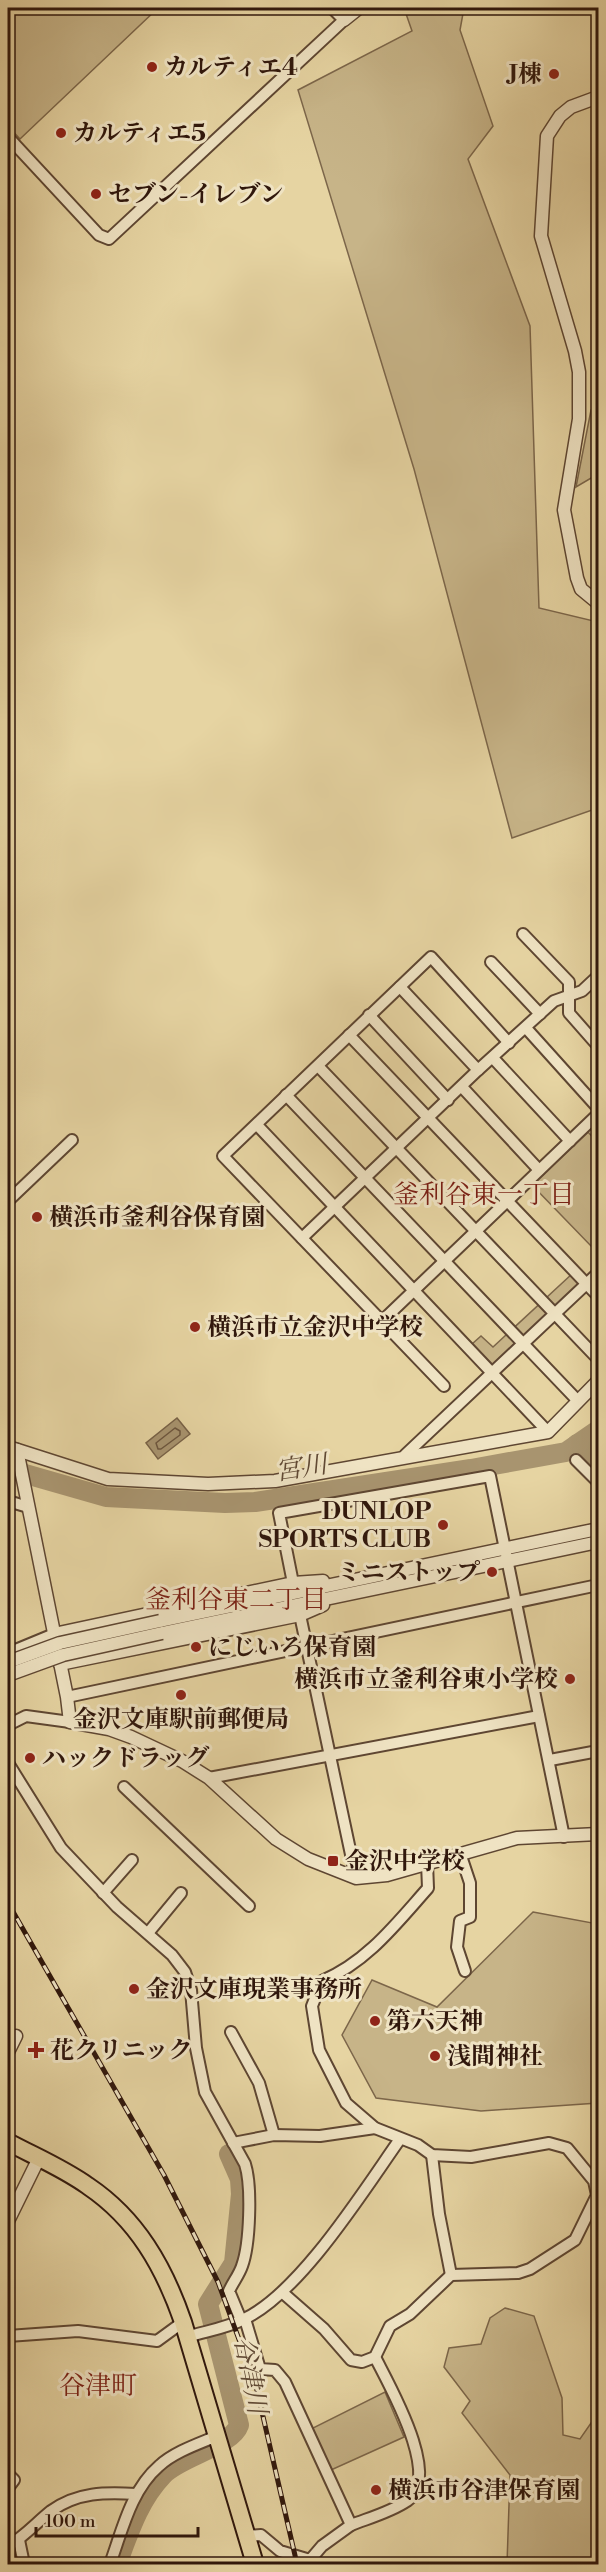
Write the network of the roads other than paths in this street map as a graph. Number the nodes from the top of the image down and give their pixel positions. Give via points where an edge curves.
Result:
1 (332, 8) edge
2 (358, 8) edge
3 (344, 20) junction
4 (598, 97) edge
5 (8, 137) edge
6 (598, 603) edge
7 (523, 934) dead end
8 (491, 962) dead end
9 (598, 978) edge
10 (400, 987) junction
11 (569, 997) junction
12 (540, 1014) junction
13 (369, 1015) junction
14 (526, 1028) junction
15 (349, 1035) junction
16 (509, 1043) junction
17 (598, 1046) edge
18 (493, 1058) junction
19 (318, 1066) junction
20 (478, 1070) junction
21 (462, 1087) junction
22 (286, 1095) junction
23 (448, 1100) junction
24 (598, 1108) edge
25 (598, 1114) edge
26 (428, 1119) junction
27 (256, 1125) junction
28 (72, 1140) dead end
29 (570, 1141) junction
30 (396, 1149) junction
31 (539, 1170) junction
32 (364, 1178) junction
33 (8, 1201) edge
34 (507, 1201) junction
35 (334, 1207) junction
36 (476, 1231) junction
37 (302, 1238) junction
38 (445, 1261) junction
39 (598, 1273) edge
40 (587, 1284) junction
41 (414, 1290) junction
42 (598, 1296) edge
43 (556, 1314) junction
44 (382, 1321) junction
45 (523, 1344) junction
46 (598, 1359) edge
47 (492, 1372) junction
48 (598, 1381) edge
49 (444, 1386) dead end
50 (578, 1401) junction
51 (548, 1431) junction
52 (14, 1453) edge
53 (405, 1455) junction
54 (576, 1460) dead end
55 (598, 1482) edge
56 (8, 1501) edge
57 (28, 1508) junction
58 (598, 1529) edge
59 (598, 1542) edge
60 (506, 1554) junction
61 (360, 1579) junction
62 (293, 1583) junction
63 (598, 1585) edge
64 (346, 1595) junction
65 (516, 1602) junction
66 (300, 1614) junction
67 (161, 1627) junction
68 (54, 1634) junction
69 (307, 1648) junction
70 (8, 1653) edge
71 (8, 1662) edge
72 (60, 1664) junction
73 (8, 1675) edge
74 (67, 1697) junction
75 (539, 1716) junction
76 (70, 1722) junction
77 (8, 1725) edge
78 (598, 1751) edge
79 (329, 1755) junction
80 (550, 1760) junction
81 (8, 1763) edge
82 (209, 1778) junction
83 (124, 1787) dead end
84 (598, 1834) edge
85 (564, 1837) junction
86 (460, 1853) junction
87 (132, 1860) dead end
88 (427, 1863) junction
89 (356, 1878) junction
90 (104, 1893) junction
91 (181, 1893) dead end
92 (249, 1906) dead end
93 (148, 1933) junction
94 (465, 1971) dead end
95 (231, 2032) dead end
96 (16, 2036) dead end
97 (8, 2052) edge
98 (375, 2128) junction
99 (274, 2135) junction
100 (400, 2139) junction
101 (8, 2142) edge
102 (233, 2143) junction
103 (432, 2154) junction
104 (39, 2158) junction
105 (598, 2196) edge
106 (8, 2221) edge
107 (452, 2275) junction
108 (283, 2294) junction
109 (243, 2320) junction
110 (185, 2330) junction
111 (8, 2338) edge
112 (375, 2356) junction
113 (218, 2440) junction
114 (8, 2474) edge
115 (8, 2488) edge
116 (136, 2494) junction
117 (351, 2525) junction
118 (247, 2536) junction
119 (19, 2540) junction
120 (8, 2547) edge
121 (311, 2562) edge
122 (24, 2565) edge
123 (110, 2565) edge
124 (255, 2565) edge

1 - 3 street
2 - 3 street
3 - 5 street via 110,239 99,235
4 - 6 street via 570,108 547,136 541,236 579,372 579,419 564,510 581,589
7 - 11 street via 569,982
8 - 12 street
9 - 11 street
10 - 13 street
10 - 16 street via 431,957
10 - 20 street
11 - 12 street via 554,1001
11 - 17 street via 569,1013
12 - 14 street
13 - 15 street
13 - 23 street
14 - 16 street
14 - 24 street
15 - 19 street
15 - 26 street
16 - 18 street
18 - 20 street
18 - 29 street
19 - 22 street
19 - 30 street
20 - 21 street
21 - 23 street
21 - 31 street
22 - 27 street
22 - 32 street
23 - 26 street
25 - 29 street
26 - 30 street
26 - 34 street
27 - 35 street
27 - 37 street via 223,1156
28 - 33 street
29 - 31 street
30 - 32 street
30 - 36 street
31 - 34 street
32 - 35 street
32 - 38 street
34 - 36 street
34 - 40 street
35 - 37 street
35 - 41 street
36 - 38 street
36 - 43 street
37 - 44 street
38 - 41 street
38 - 45 street
39 - 40 street
40 - 42 street
40 - 43 street
41 - 44 street
41 - 47 street
43 - 45 street
43 - 46 street
44 - 49 street
45 - 47 street
45 - 50 street
47 - 51 street
47 - 53 street
48 - 50 street
50 - 51 street
51 - 53 street
52 - 53 street via 108,1479 208,1484 275,1481
52 - 57 street
54 - 55 street
56 - 57 street
57 - 68 street
58 - 60 street
59 - 60 street
60 - 61 street
60 - 62 street via 490,1476 279,1513
60 - 64 street
60 - 65 street
61 - 62 street
61 - 67 street
62 - 68 street
63 - 65 street
64 - 66 street
64 - 67 street
65 - 69 street
65 - 75 street
66 - 69 street
66 - 72 street
67 - 71 street, bridge via 60,1643
67 - 73 street, bridge via 63,1654
68 - 70 street
68 - 72 street
69 - 74 street
69 - 79 street
72 - 74 street
74 - 76 street
75 - 79 street
75 - 80 street
76 - 77 street via 26,1716
76 - 82 street via 131,1737
78 - 80 street
79 - 82 street
79 - 89 street
80 - 85 street
81 - 90 street via 50,1834
82 - 89 street via 276,1839 316,1862
83 - 92 street
84 - 85 street
85 - 86 street via 517,1838
86 - 88 street
86 - 94 street via 470,1883 470,1917 460,1921 457,1947
87 - 90 street
88 - 89 street via 387,1875
88 - 98 street via 428,1888 364,1958 322,1981 312,2006 319,2050 334,2083 346,2103
90 - 93 street
91 - 93 street
93 - 102 street via 172,1955 189,1980 200,2075
95 - 99 street via 259,2084
96 - 97 street
98 - 99 street via 320,2136
98 - 100 street
99 - 102 street
100 - 103 street
100 - 108 street via 348,2213
101 - 104 highway
102 - 109 street via 245,2164 250,2192 244,2262 229,2291
103 - 105 street via 471,2157 549,2143 567,2148 575,2156 594,2181
103 - 107 street
104 - 106 street
104 - 110 highway via 97,2192 137,2232 163,2270
105 - 107 street via 575,2240 530,2269 518,2273
107 - 112 street via 410,2314 390,2326
108 - 109 street
108 - 112 street via 324,2329 351,2360 362,2362
109 - 110 street via 209,2330
109 - 117 street via 260,2369 275,2370 285,2382
110 - 111 street via 157,2340 78,2331 14,2334
110 - 113 highway
112 - 117 street via 416,2444 417,2489 408,2501
113 - 116 street via 160,2465
113 - 118 highway
114 - 115 street via 14,2480
116 - 119 street via 102,2492 86,2496 53,2510
116 - 123 street
117 - 121 street via 322,2546
118 - 121 street via 261,2535 280,2551
118 - 124 highway
119 - 120 street
119 - 122 street

